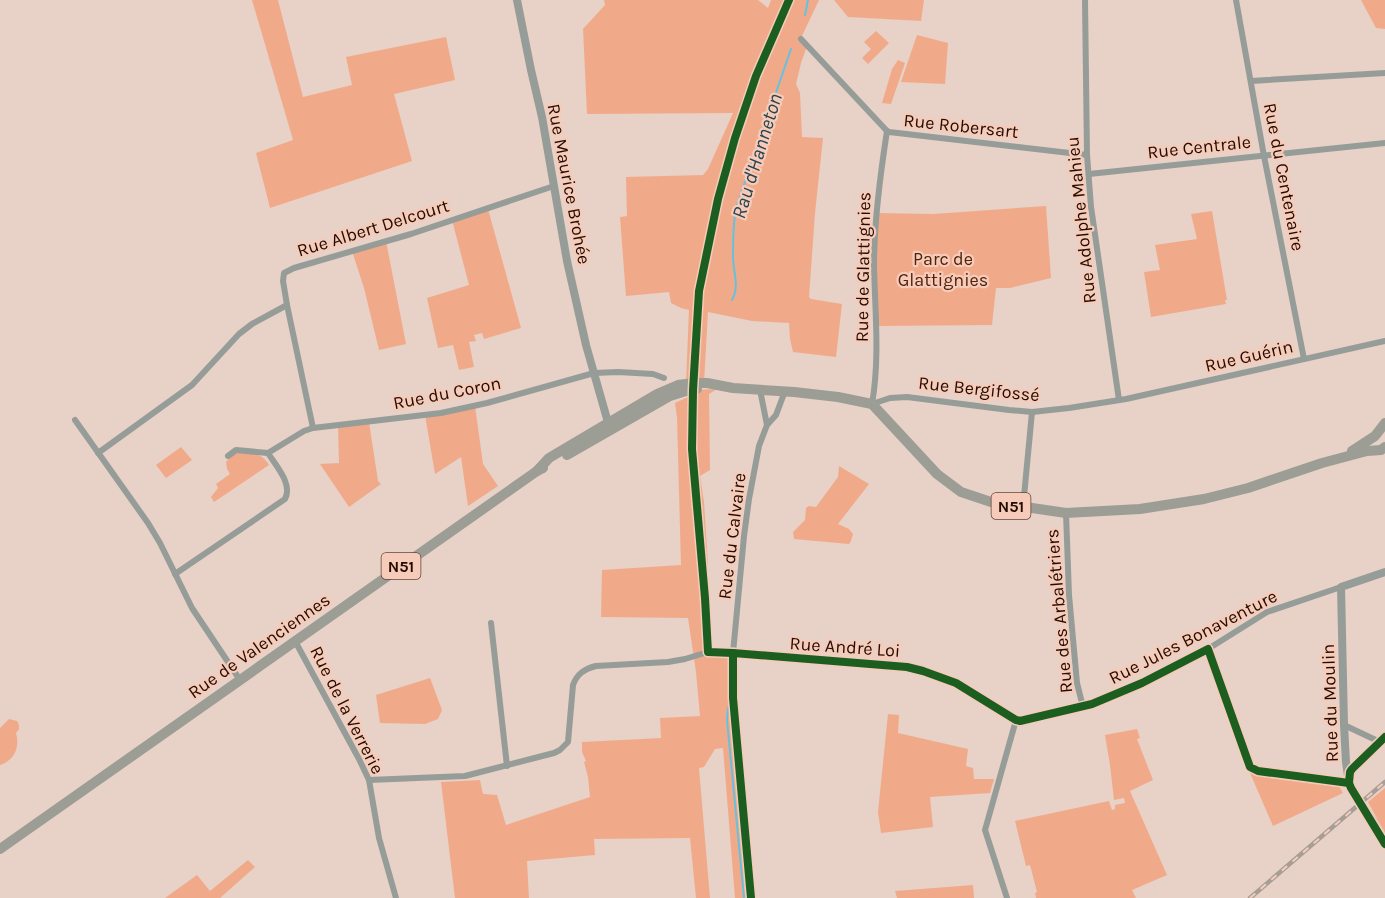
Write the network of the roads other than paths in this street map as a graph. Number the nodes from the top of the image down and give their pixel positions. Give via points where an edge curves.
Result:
1 (517, 0) edge
2 (1085, 0) edge
3 (1236, 0) edge
4 (801, 39) dead end
5 (1385, 73) edge
6 (1251, 81) junction
7 (886, 131) junction
8 (1385, 143) edge
9 (1087, 155) junction
10 (1264, 156) junction
11 (1089, 174) junction
12 (554, 186) junction
13 (287, 305) junction
14 (1385, 341) edge
15 (1304, 359) junction
16 (594, 373) junction
17 (664, 378) dead end
18 (760, 390) junction
19 (785, 391) junction
20 (1119, 400) junction
21 (872, 404) junction
22 (1032, 412) junction
23 (75, 420) dead end
24 (1385, 423) edge
25 (766, 425) junction
26 (609, 427) junction
27 (314, 428) junction
28 (1378, 437) edge
29 (1382, 449) edge
30 (98, 453) junction
31 (268, 453) junction
32 (228, 456) dead end
33 (1332, 460) junction
34 (1023, 507) junction
35 (1066, 513) junction
36 (1385, 572) edge
37 (175, 574) junction
38 (1341, 587) junction
39 (491, 623) dead end
40 (295, 641) junction
41 (1208, 650) junction
42 (734, 653) junction
43 (240, 680) junction
44 (1083, 707) junction
45 (1017, 720) junction
46 (1344, 725) junction
47 (1382, 739) edge
48 (507, 766) junction
49 (369, 780) junction
50 (1349, 783) junction
51 (1385, 844) edge
52 (0, 849) edge
53 (396, 898) edge
54 (1006, 898) edge

1 - 12 street, Rue Maurice Brohée
2 - 9 street, Rue Adolphe Mahieu
3 - 6 street, Rue du Centenaire
4 - 7 street, Rue Robersart
5 - 6 street
6 - 10 street, Rue du Centenaire
7 - 9 street, Rue Robersart
7 - 21 street, Rue de Glattignies via 876,213 877,355
8 - 10 street, Rue Centrale
9 - 11 street, Rue Adolphe Mahieu
10 - 11 street, Rue Centrale
10 - 15 street, Rue du Centenaire
11 - 20 street, Rue Adolphe Mahieu
12 - 13 street, Rue Albert Delcourt via 294,268 283,277
12 - 16 street, Rue Maurice Brohée
13 - 27 street, Rue Albert Delcourt
13 - 30 street via 239,334 192,385
14 - 15 street, Rue Guérin
15 - 20 street, Rue Guérin
16 - 17 street via 653,374
16 - 26 street, Rue Maurice Brohée
16 - 27 street, Rue du Coron via 441,413
18 - 19 main road, N51
18 - 25 street, Rue du Calvaire
18 - 26 main road, Rue de Valenciennes / N51 via 694,386
19 - 21 main road, N51
19 - 25 street, Rue du Calvaire via 776,415
20 - 22 street, Rue Bergifossé
21 - 22 street, Rue Bergifossé via 907,397
21 - 34 main road, N51 via 952,486 981,499
22 - 34 street
23 - 30 street
24 - 28 main road, N51
25 - 42 street, Rue du Calvaire via 749,499
26 - 40 main road, Rue de Valenciennes / N51 via 537,471
27 - 31 street, Rue du Coron
28 - 29 main road via 1372,445
28 - 33 main road, N51
29 - 33 main road, N51
30 - 37 street via 148,523
31 - 32 street via 236,450
31 - 37 street via 287,483 285,499
33 - 35 main road, N51 via 1197,500
34 - 35 main road, N51
35 - 44 street, Rue des Arbalétriers via 1069,595
36 - 38 street, Rue Jules Bonaventure
37 - 43 street via 192,608
38 - 41 street, Rue Jules Bonaventure via 1267,612
38 - 46 street, Rue du Moulin
39 - 48 street
40 - 43 main road, Rue de Valenciennes / N51
40 - 49 street, Rue de la Verrerie
41 - 44 street, Rue Jules Bonaventure
41 - 50 street via 1250,767
42 - 45 street, Rue André Loi via 915,669 956,683
42 - 48 street, Rue André Loi via 708,652 668,662 585,670 573,685 568,742 554,753
43 - 52 main road, Rue de Valenciennes / N51
44 - 45 street
45 - 54 street via 985,830
46 - 47 street
46 - 50 street, Rue du Moulin
47 - 50 street via 1352,769
48 - 49 street, Rue André Loi via 465,776
49 - 53 street, Rue de la Verrerie via 379,838
50 - 51 street, Rue du Moulin

